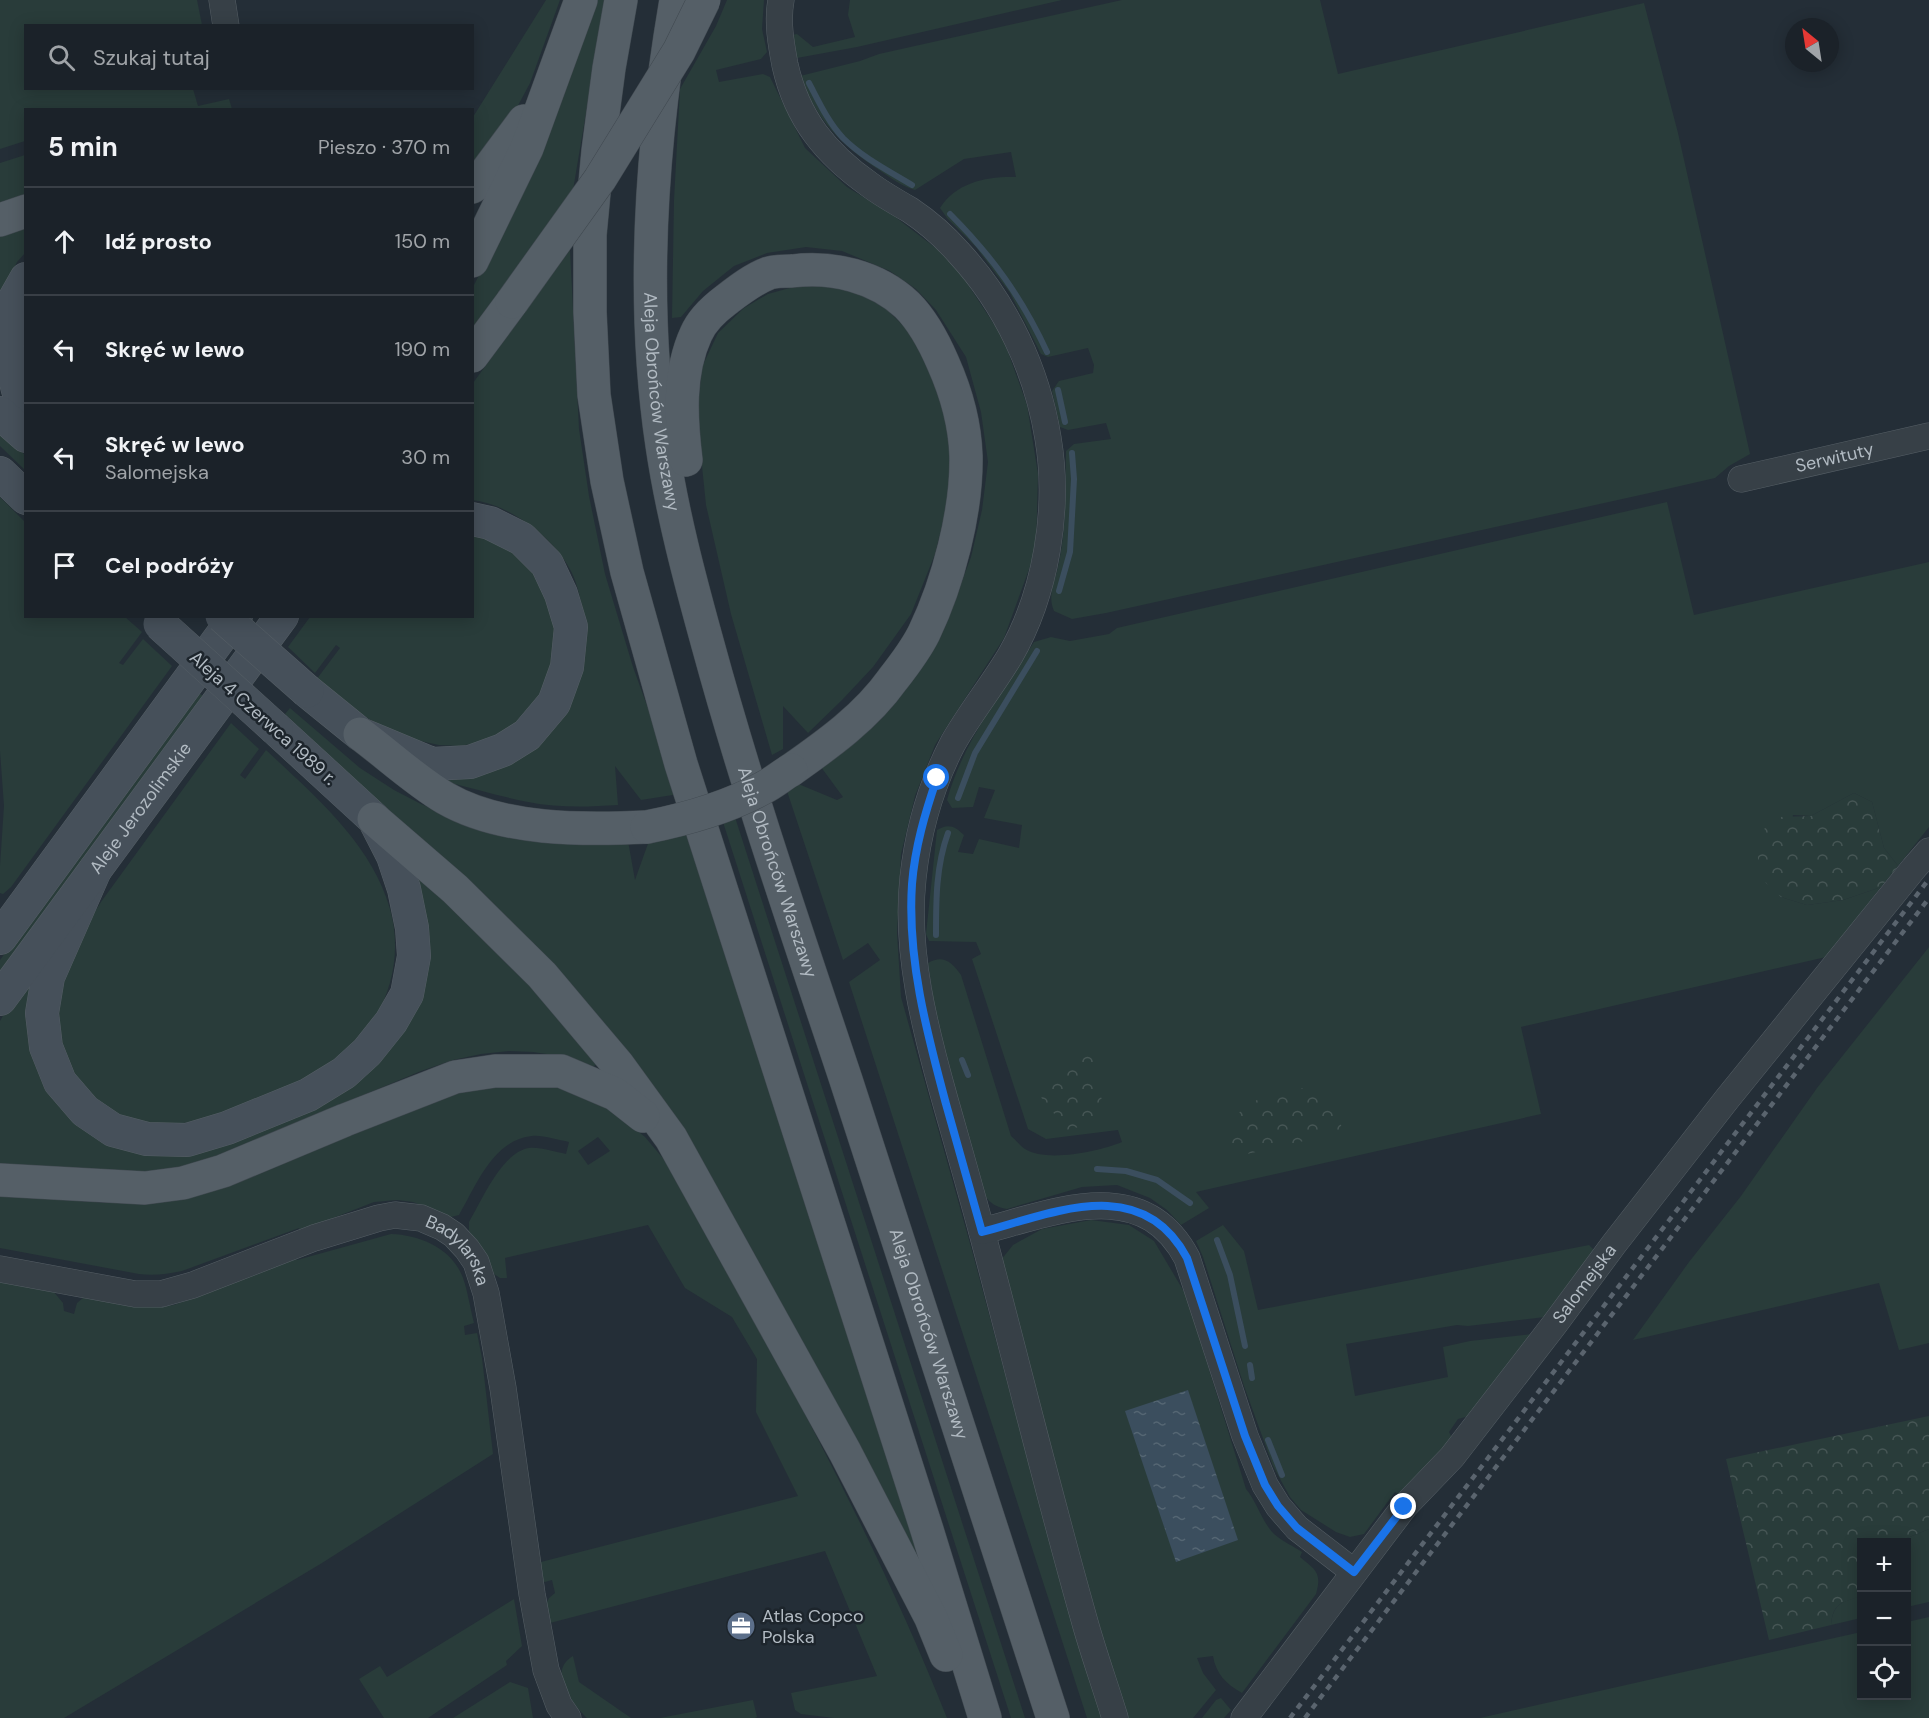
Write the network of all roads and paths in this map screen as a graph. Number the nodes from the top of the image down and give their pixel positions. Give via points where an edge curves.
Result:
1 (222, 0) edge
2 (581, 0) edge
3 (621, 0) edge
4 (676, 0) edge
5 (704, 0) edge
6 (781, 0) edge
7 (226, 24) edge
8 (552, 77) junction
9 (474, 186) edge
10 (24, 212) edge
11 (0, 220) edge
12 (474, 257) edge
13 (24, 283) edge
14 (474, 353) edge
15 (24, 399) edge
16 (0, 413) edge
17 (24, 434) edge
18 (1929, 436) edge
19 (0, 473) edge
20 (1741, 479) dead end
21 (24, 496) edge
22 (474, 519) edge
23 (687, 570) junction
24 (224, 618) edge
25 (235, 618) edge
26 (281, 618) edge
27 (156, 620) edge
28 (360, 734) junction
29 (374, 819) junction
30 (1929, 851) edge
31 (95, 870) junction
32 (0, 938) edge
33 (0, 999) edge
34 (670, 1138) junction
35 (0, 1180) edge
36 (982, 1232) junction
37 (0, 1269) edge
38 (1354, 1572) junction
39 (568, 1718) edge
40 (972, 1718) edge
41 (985, 1718) edge
42 (1053, 1718) edge
43 (1115, 1718) edge
44 (1244, 1718) edge

1 - 7 street
2 - 8 main road
3 - 41 main road via 598,151 590,236 594,395 607,481 627,572 681,765
4 - 23 main road, Aleja Obrońców Warszawy via 655,145 651,314 662,446
5 - 14 main road, bridge via 679,51 600,179
6 - 36 street via 781,47 804,117 819,141 844,165 923,220 974,270 1024,354 1043,410 1049,443 1052,497 1049,537 1039,582 1011,654 954,742 937,778 925,813 912,885 916,974 925,1022
8 - 9 main road via 520,127
8 - 12 main road via 527,148
10 - 11 main road
13 - 15 main road via 13,302 7,347
16 - 17 main road
18 - 20 street, Serwituty
19 - 21 main road
22 - 28 main road via 522,539 547,564 561,594 571,627 567,666 554,703 527,735 503,750 470,762 432,764
23 - 28 main road, bridge via 689,483 681,420 685,366 697,333 713,310 770,273 809,268 840,271 882,287 907,306 932,337 952,382 966,454 965,487 958,531 940,594 923,635 892,681 838,736 763,788 723,806 648,827 571,828 526,824 479,813 445,798
23 - 42 main road, Aleja Obrońców Warszawy via 727,717 776,873
24 - 28 main road, bridge
25 - 32 main road, Aleje Jerozolimskie
26 - 31 main road, Aleje Jerozolimskie
27 - 29 main road, Aleja 4 Czerwca 1989 r., bridge
29 - 31 main road via 393,856 412,927 414,956 407,994 391,1022 344,1073 308,1095 187,1140 147,1139 113,1130 85,1111 60,1082 46,1047 42,1013 48,978
29 - 34 main road via 455,889 542,975 618,1065
30 - 38 street, Salomejska via 1727,1099 1452,1457 1408,1502
31 - 33 main road, Aleje Jerozolimskie
34 - 35 main road via 615,1094 561,1071 495,1071 455,1077 223,1171 183,1183 145,1188
34 - 40 main road via 850,1462 931,1618
36 - 38 street via 1087,1205 1136,1210 1166,1229 1187,1258 1265,1485 1297,1528
36 - 43 street via 1084,1621
37 - 39 street, Badylarska via 135,1293 161,1294 194,1286 314,1238 379,1218 421,1218 454,1235 476,1263 486,1293 546,1670
38 - 44 street, Salomejska

